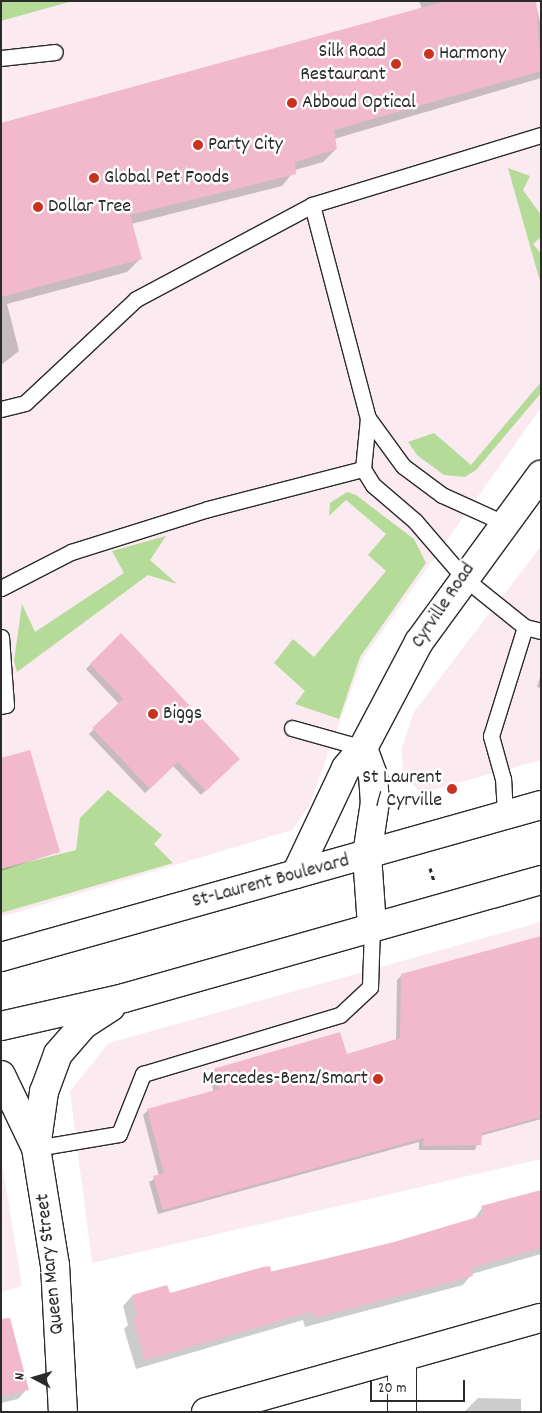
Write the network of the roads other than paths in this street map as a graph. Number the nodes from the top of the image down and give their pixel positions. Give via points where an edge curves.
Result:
1 (55, 52) dead end
2 (1, 58) edge
3 (541, 135) edge
4 (312, 205) junction
5 (1, 409) edge
6 (368, 418) junction
7 (364, 469) junction
8 (541, 475) edge
9 (504, 523) junction
10 (464, 578) junction
11 (1, 588) edge
12 (525, 627) junction
13 (541, 630) edge
14 (1, 637) edge
15 (1, 706) edge
16 (292, 728) dead end
17 (363, 748) junction
18 (541, 805) edge
19 (505, 815) junction
20 (367, 855) junction
21 (296, 874) junction
22 (541, 880) edge
23 (372, 927) junction
24 (1, 957) edge
25 (124, 998) junction
26 (1, 1026) edge
27 (1, 1075) edge
28 (36, 1148) junction
29 (541, 1318) edge
30 (402, 1357) junction
31 (63, 1412) edge
32 (206, 1412) edge
33 (402, 1412) edge

1 - 2 lane
3 - 4 lane
4 - 5 lane via 136,299 25,403
4 - 6 lane
6 - 7 lane
6 - 9 lane via 403,466 442,495
7 - 10 lane via 373,485 415,521
7 - 11 lane via 208,508 71,552
8 - 9 main road, Cyrville Road
9 - 10 main road, Cyrville Road
10 - 12 lane
10 - 17 main road, Cyrville Road via 401,671
12 - 13 lane
12 - 19 lane via 491,736 503,779
14 - 15 lane via 6,705
16 - 17 lane
17 - 20 main road via 373,774 375,802
17 - 21 main road, Cyrville Road via 346,768
18 - 19 main road, St-Laurent Boulevard
19 - 20 main road, St-Laurent Boulevard
20 - 21 main road, St-Laurent Boulevard
20 - 23 main road
21 - 24 main road, St-Laurent Boulevard
22 - 23 main road
23 - 25 main road
23 - 28 lane via 370,988 340,1015 143,1074 119,1134
25 - 26 main road
25 - 28 main road via 65,1041 44,1092
27 - 28 main road
28 - 31 main road, Queen Mary Street via 54,1265
29 - 30 main road
30 - 32 main road
30 - 33 main road

